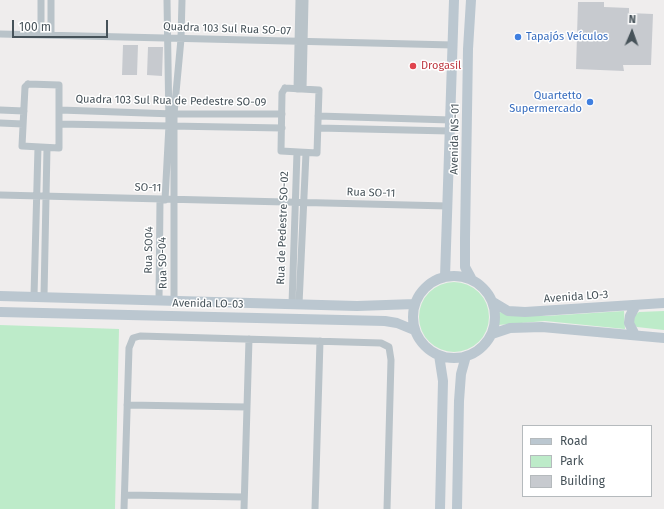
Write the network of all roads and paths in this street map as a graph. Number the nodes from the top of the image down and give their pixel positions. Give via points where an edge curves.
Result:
1 (41, 0) edge
2 (51, 0) edge
3 (166, 0) edge
4 (182, 0) edge
5 (299, 0) edge
6 (305, 0) edge
7 (454, 0) edge
8 (471, 0) edge
9 (0, 34) edge
10 (41, 34) junction
11 (51, 34) junction
12 (166, 39) junction
13 (181, 39) junction
14 (302, 42) junction
15 (452, 45) junction
16 (300, 89) junction
17 (0, 110) edge
18 (60, 110) junction
19 (24, 111) junction
20 (171, 114) junction
21 (282, 114) junction
22 (318, 116) junction
23 (451, 120) junction
24 (0, 123) edge
25 (23, 124) junction
26 (59, 124) junction
27 (171, 125) junction
28 (282, 128) junction
29 (318, 128) junction
30 (450, 131) junction
31 (38, 147) junction
32 (47, 148) junction
33 (297, 152) junction
34 (306, 153) junction
35 (0, 195) edge
36 (36, 196) junction
37 (46, 196) junction
38 (163, 200) junction
39 (173, 200) junction
40 (294, 202) junction
41 (303, 202) junction
42 (448, 206) junction
43 (445, 277) junction
44 (471, 278) junction
45 (0, 296) edge
46 (39, 296) junction
47 (159, 300) junction
48 (174, 301) junction
49 (493, 302) junction
50 (664, 303) edge
51 (295, 304) junction
52 (415, 304) junction
53 (636, 305) junction
54 (0, 312) edge
55 (414, 330) junction
56 (492, 334) junction
57 (635, 335) junction
58 (664, 338) edge
59 (249, 339) junction
60 (320, 342) junction
61 (439, 355) junction
62 (466, 356) junction
63 (127, 405) junction
64 (247, 407) junction
65 (125, 495) junction
66 (244, 497) junction
67 (124, 509) edge
68 (244, 509) edge
69 (316, 509) edge
70 (387, 509) edge
71 (440, 509) edge
72 (457, 509) edge

1 - 10 street
2 - 11 street
3 - 12 street
4 - 13 street
5 - 14 street
6 - 14 street
7 - 15 street, Avenida NS-01
8 - 44 street, Avenida NS-01 via 465,267
9 - 10 street, Quadra 103 Sul Rua SO-07
10 - 11 street, Quadra 103 Sul Rua SO-07
11 - 12 street, Quadra 103 Sul Rua SO-07
12 - 13 street, Quadra 103 Sul Rua SO-07
12 - 20 street
13 - 14 street, Quadra 103 Sul Rua SO-07
13 - 20 street
14 - 15 street, Quadra 103 Sul Rua SO-07
14 - 16 street
15 - 23 street, Avenida NS-01
16 - 21 street via 286,88 282,91
16 - 22 street via 319,90
17 - 19 street
18 - 19 street via 59,85 28,84 25,87
18 - 20 street, Quadra 103 Sul Rua de Pedestre SO-09
18 - 26 street
19 - 25 street
20 - 21 street, Quadra 103 Sul Rua de Pedestre SO-09
20 - 27 street
21 - 28 street
22 - 23 street
22 - 29 street
23 - 30 street, Avenida NS-01
24 - 25 street
25 - 31 street via 22,146
26 - 27 street
26 - 32 street via 60,146
27 - 28 street
27 - 38 street, Rua SO04
27 - 39 street, Rua SO-04
28 - 33 street via 281,151
29 - 30 street
29 - 34 street via 318,152
30 - 42 street, Avenida NS-01
31 - 32 street
31 - 36 street
32 - 37 street
33 - 34 street
33 - 40 street, Rua de Pedestre SO-02
34 - 41 street, Rua de Pedestre SO-02
35 - 36 street, SO-11
36 - 37 street, SO-11
36 - 46 street
37 - 38 street, SO-11
37 - 46 street
38 - 39 street, SO-11
38 - 47 street, Rua SO04
39 - 40 street, SO-11
39 - 48 street, Rua SO-04
40 - 41 street, Rua SO-11
40 - 51 street, Rua de Pedestre SO-02
41 - 42 street, Rua SO-11
41 - 51 street, Rua de Pedestre SO-02
42 - 43 street, Avenida NS-01
43 - 44 street
43 - 52 street via 426,286
44 - 49 street via 486,290
45 - 46 street, Avenida LO-03
46 - 47 street, Avenida LO-03
47 - 48 street, Avenida LO-03
48 - 51 street, Avenida LO-03
49 - 53 street, Avenida LO-3 via 508,311 525,312
49 - 56 street via 496,312
50 - 53 street, Avenida LO-3
51 - 52 street, Avenida LO-03
52 - 55 street via 412,323
53 - 57 street via 629,323
54 - 55 street, Avenida LO-03 via 378,321 398,323
55 - 61 street via 424,346
56 - 57 street via 510,328 542,327
56 - 62 street via 485,345
57 - 58 street
59 - 60 street
59 - 63 street via 140,336 133,338 129,348
59 - 64 street
60 - 69 street
60 - 70 street via 382,343 389,348 391,360
61 - 62 street via 448,358
61 - 71 street via 443,381
62 - 72 street via 461,374 459,401
63 - 64 street
63 - 65 street
64 - 66 street
65 - 66 street
65 - 67 street
66 - 68 street

